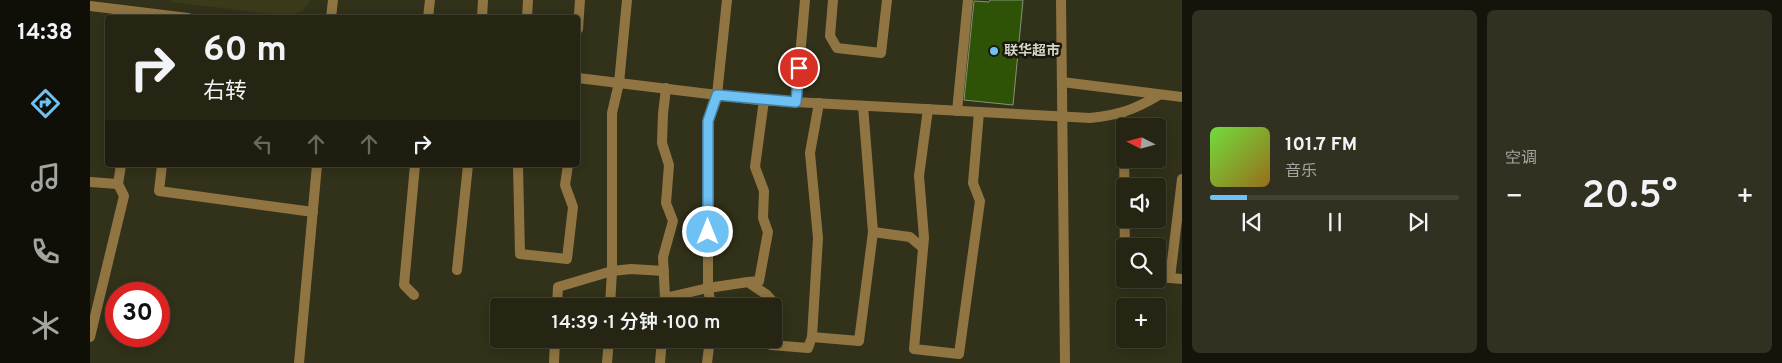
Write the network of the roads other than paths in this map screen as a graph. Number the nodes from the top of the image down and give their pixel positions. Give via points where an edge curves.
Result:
1 (333, 0) edge
2 (430, 0) edge
3 (483, 0) edge
4 (528, 0) edge
5 (580, 0) edge
6 (627, 0) edge
7 (727, 0) edge
8 (806, 0) edge
9 (833, 0) edge
10 (887, 0) edge
11 (968, 0) edge
12 (1061, 0) edge
13 (90, 6) edge
14 (141, 15) edge
15 (331, 15) edge
16 (428, 15) edge
17 (482, 15) edge
18 (527, 15) edge
19 (579, 15) edge
20 (90, 17) edge
21 (580, 78) edge
22 (1062, 82) junction
23 (619, 83) junction
24 (666, 88) junction
25 (717, 95) junction
26 (1159, 95) junction
27 (1182, 97) edge
28 (764, 100) junction
29 (796, 102) junction
30 (819, 103) junction
31 (863, 106) junction
32 (928, 109) junction
33 (957, 111) junction
34 (979, 112) junction
35 (1120, 113) junction
36 (1063, 117) junction
37 (121, 167) edge
38 (162, 167) edge
39 (318, 167) edge
40 (415, 167) edge
41 (468, 167) edge
42 (518, 167) edge
43 (568, 167) edge
44 (1182, 179) edge
45 (90, 182) edge
46 (118, 184) junction
47 (313, 212) junction
48 (873, 232) junction
49 (1125, 238) edge
50 (923, 248) junction
51 (457, 270) dead end
52 (612, 271) junction
53 (664, 271) junction
54 (1166, 277) edge
55 (1170, 278) junction
56 (1182, 279) edge
57 (748, 282) junction
58 (708, 288) junction
59 (414, 295) dead end
60 (557, 298) edge
61 (610, 298) edge
62 (665, 298) edge
63 (677, 298) edge
64 (710, 298) edge
65 (769, 298) edge
66 (90, 337) edge
67 (812, 337) junction
68 (782, 346) edge
69 (555, 348) edge
70 (608, 348) edge
71 (661, 348) edge
72 (709, 348) edge
73 (299, 363) edge
74 (554, 363) edge
75 (607, 363) edge
76 (660, 363) edge
77 (707, 363) edge
78 (1065, 363) edge

1 - 15 street
2 - 16 street
3 - 17 street
4 - 18 street
5 - 19 street
6 - 23 street
7 - 25 street
8 - 29 street
9 - 10 street via 830,36 838,48 881,53
11 - 33 street
12 - 22 street
13 - 14 street
13 - 20 street
21 - 23 street
22 - 26 street
22 - 36 street
23 - 24 street
23 - 52 street via 612,113
24 - 25 street
24 - 53 street via 662,142 669,165 666,203 673,221 664,256
25 - 28 street
25 - 58 street via 708,121
26 - 27 street
26 - 35 street
28 - 29 street
28 - 57 street via 755,167 764,191 763,218 768,232 759,281
29 - 30 street
30 - 31 street
30 - 67 street via 810,153 818,238
31 - 32 street
31 - 48 street
32 - 33 street
32 - 50 street via 919,176
33 - 34 street
34 - 36 street
34 - 50 street via 973,182 980,201 959,354 914,349
35 - 36 street via 1090,118
35 - 49 street via 1124,129
36 - 78 street
37 - 46 street
38 - 47 street via 159,191
39 - 47 street
40 - 59 street via 404,285
41 - 51 street
42 - 43 street via 520,254 567,259 574,207 565,185
44 - 55 street
45 - 46 street
46 - 66 street via 124,196
47 - 73 street
48 - 50 street via 910,237
48 - 67 street via 859,341
52 - 53 street
52 - 60 street via 558,287
52 - 61 street
53 - 62 street
54 - 55 street
55 - 56 street
57 - 58 street
57 - 65 street
58 - 63 street
58 - 64 street
67 - 68 street via 808,348
69 - 74 street
70 - 75 street
71 - 76 street
72 - 77 street

